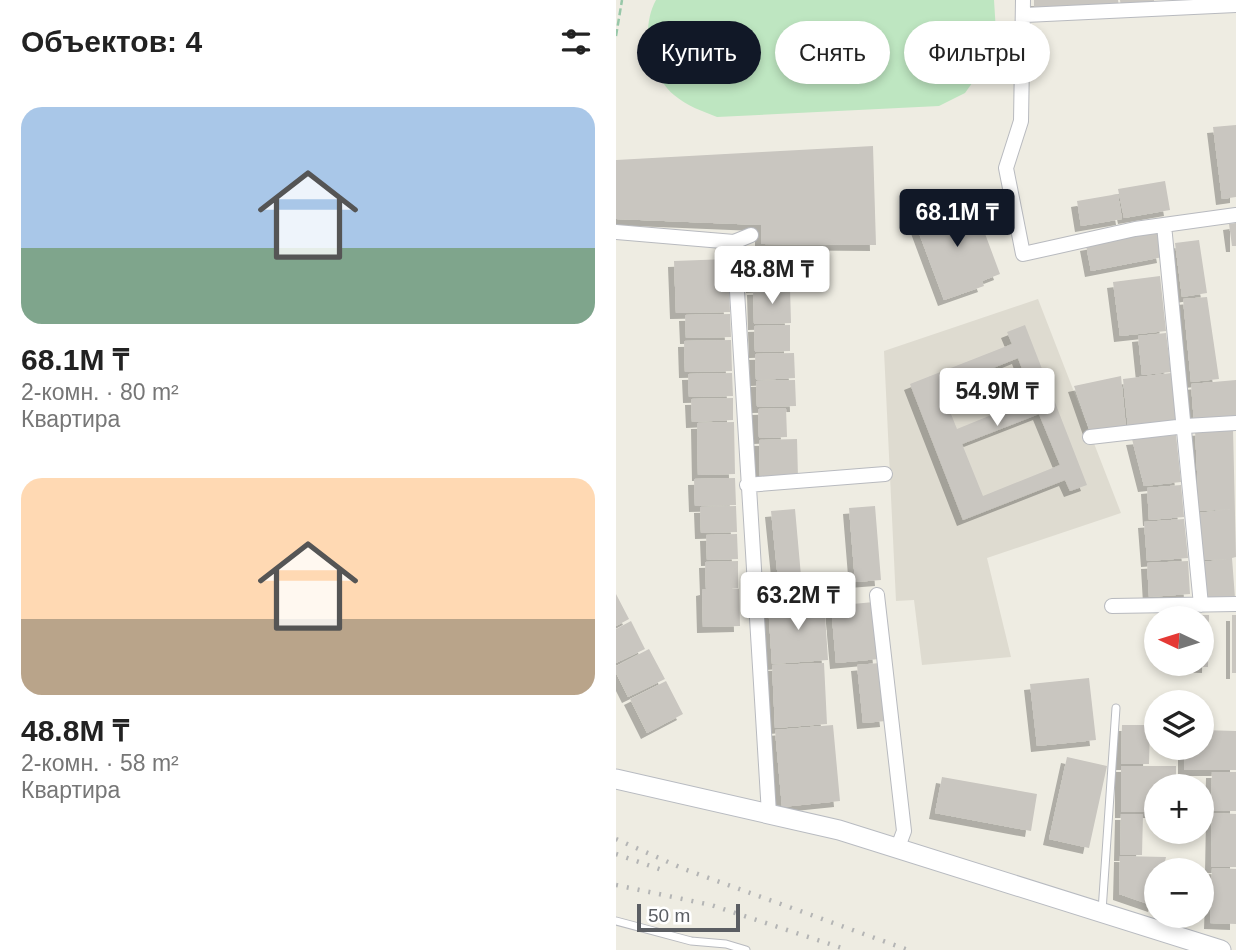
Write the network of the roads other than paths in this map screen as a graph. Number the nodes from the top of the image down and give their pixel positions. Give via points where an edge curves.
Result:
1 (1023, 0) edge
2 (1236, 5) edge
3 (1024, 15) junction
4 (1236, 215) edge
5 (1164, 225) junction
6 (616, 232) edge
7 (751, 235) dead end
8 (734, 242) junction
9 (1236, 423) edge
10 (1186, 426) junction
11 (1090, 437) dead end
12 (886, 474) dead end
13 (747, 485) junction
14 (877, 595) dead end
15 (1236, 604) edge
16 (1201, 605) junction
17 (1112, 606) dead end
18 (1116, 708) dead end
19 (616, 779) edge
20 (769, 814) junction
21 (898, 847) junction
22 (1102, 912) junction
23 (616, 921) edge
24 (746, 950) edge
25 (1221, 950) edge

1 - 3 street
2 - 3 street
3 - 5 street via 1021,121 1006,168 1023,254
4 - 5 street
5 - 10 street
6 - 8 street
7 - 8 street
8 - 13 street
9 - 10 street
10 - 11 street
10 - 16 street
12 - 13 street
13 - 20 street
14 - 21 street via 904,831
15 - 16 street
16 - 17 street
18 - 22 lane
19 - 20 street
20 - 21 street
21 - 22 street
22 - 25 street
23 - 24 lane via 691,942

